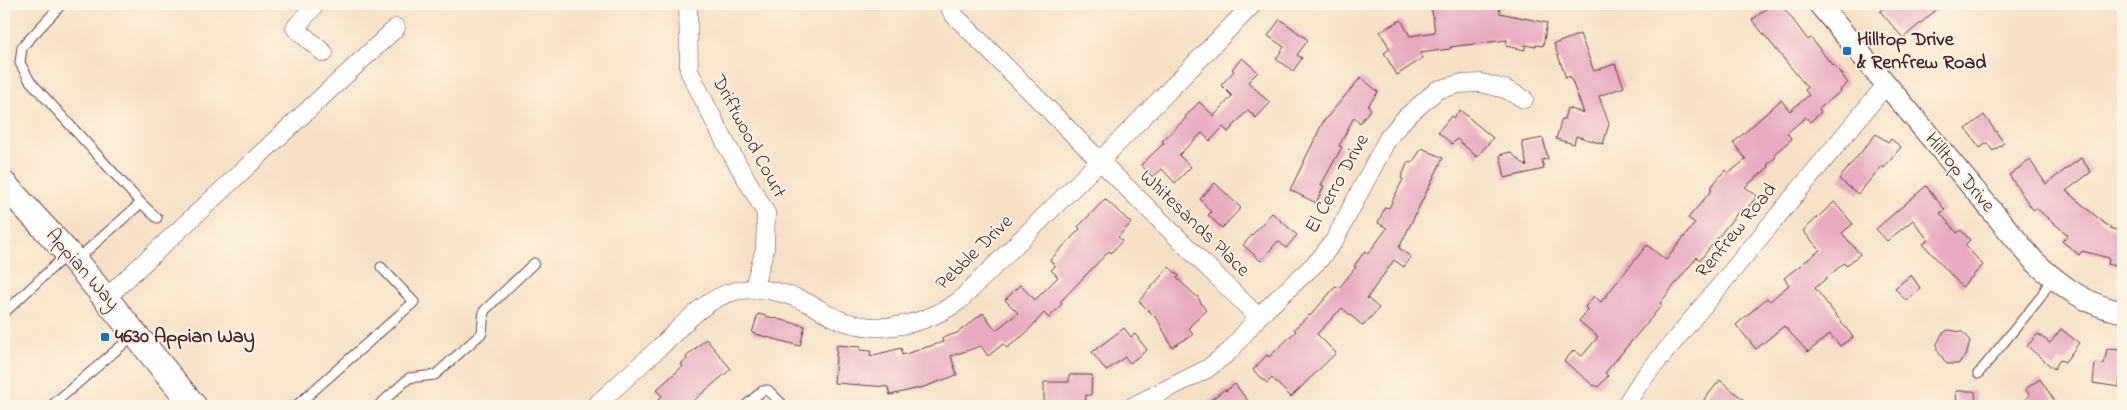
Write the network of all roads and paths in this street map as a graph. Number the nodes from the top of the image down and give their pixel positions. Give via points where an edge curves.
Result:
1 (62, 4) edge
2 (316, 4) edge
3 (688, 4) edge
4 (948, 4) edge
5 (1253, 4) edge
6 (1818, 4) edge
7 (396, 28) dead end
8 (324, 53) dead end
9 (1886, 85) junction
10 (1524, 99) dead end
11 (1100, 161) junction
12 (4, 184) edge
13 (141, 203) junction
14 (157, 218) dead end
15 (71, 257) junction
16 (534, 263) dead end
17 (381, 267) dead end
18 (2052, 277) junction
19 (753, 290) junction
20 (106, 298) junction
21 (2123, 312) edge
22 (4, 313) edge
23 (1258, 317) junction
24 (136, 333) junction
25 (1978, 374) dead end
26 (51, 406) edge
27 (194, 406) edge
28 (296, 406) edge
29 (378, 406) edge
30 (595, 406) edge
31 (745, 406) edge
32 (784, 406) edge
33 (1133, 406) edge
34 (1625, 406) edge

1 - 13 lane via 22,47 20,63 30,81
2 - 8 street via 295,28
3 - 19 street, Driftwood Court via 689,72 766,213 765,249
4 - 11 street, Whitesands Place via 953,14
5 - 11 street, Pebble Drive
6 - 9 street, Hilltop Drive
7 - 20 street
9 - 18 street, Hilltop Drive via 2008,233
9 - 34 street, Renfrew Road via 1648,373
10 - 23 street, El Cerro Drive via 1506,89 1481,83 1437,90 1388,138 1334,241 1319,260
11 - 19 street, Pebble Drive via 959,301 928,319 874,328 839,320 809,303 774,290
11 - 23 street, Whitesands Place
12 - 15 main road, Appian Way
13 - 14 lane
13 - 15 lane
15 - 20 main road, Appian Way
15 - 22 lane
16 - 29 lane via 484,311 482,333 435,375 409,378
17 - 28 lane via 414,302
18 - 21 street, Hilltop Drive via 2061,286 2087,300
18 - 25 lane via 2040,298
19 - 30 street, Pebble Drive via 735,291 701,309
20 - 24 main road, Appian Way
23 - 33 street, El Cerro Drive via 1230,351 1207,369
24 - 26 lane
24 - 27 main road, Appian Way
31 - 32 lane via 762,391 768,390

